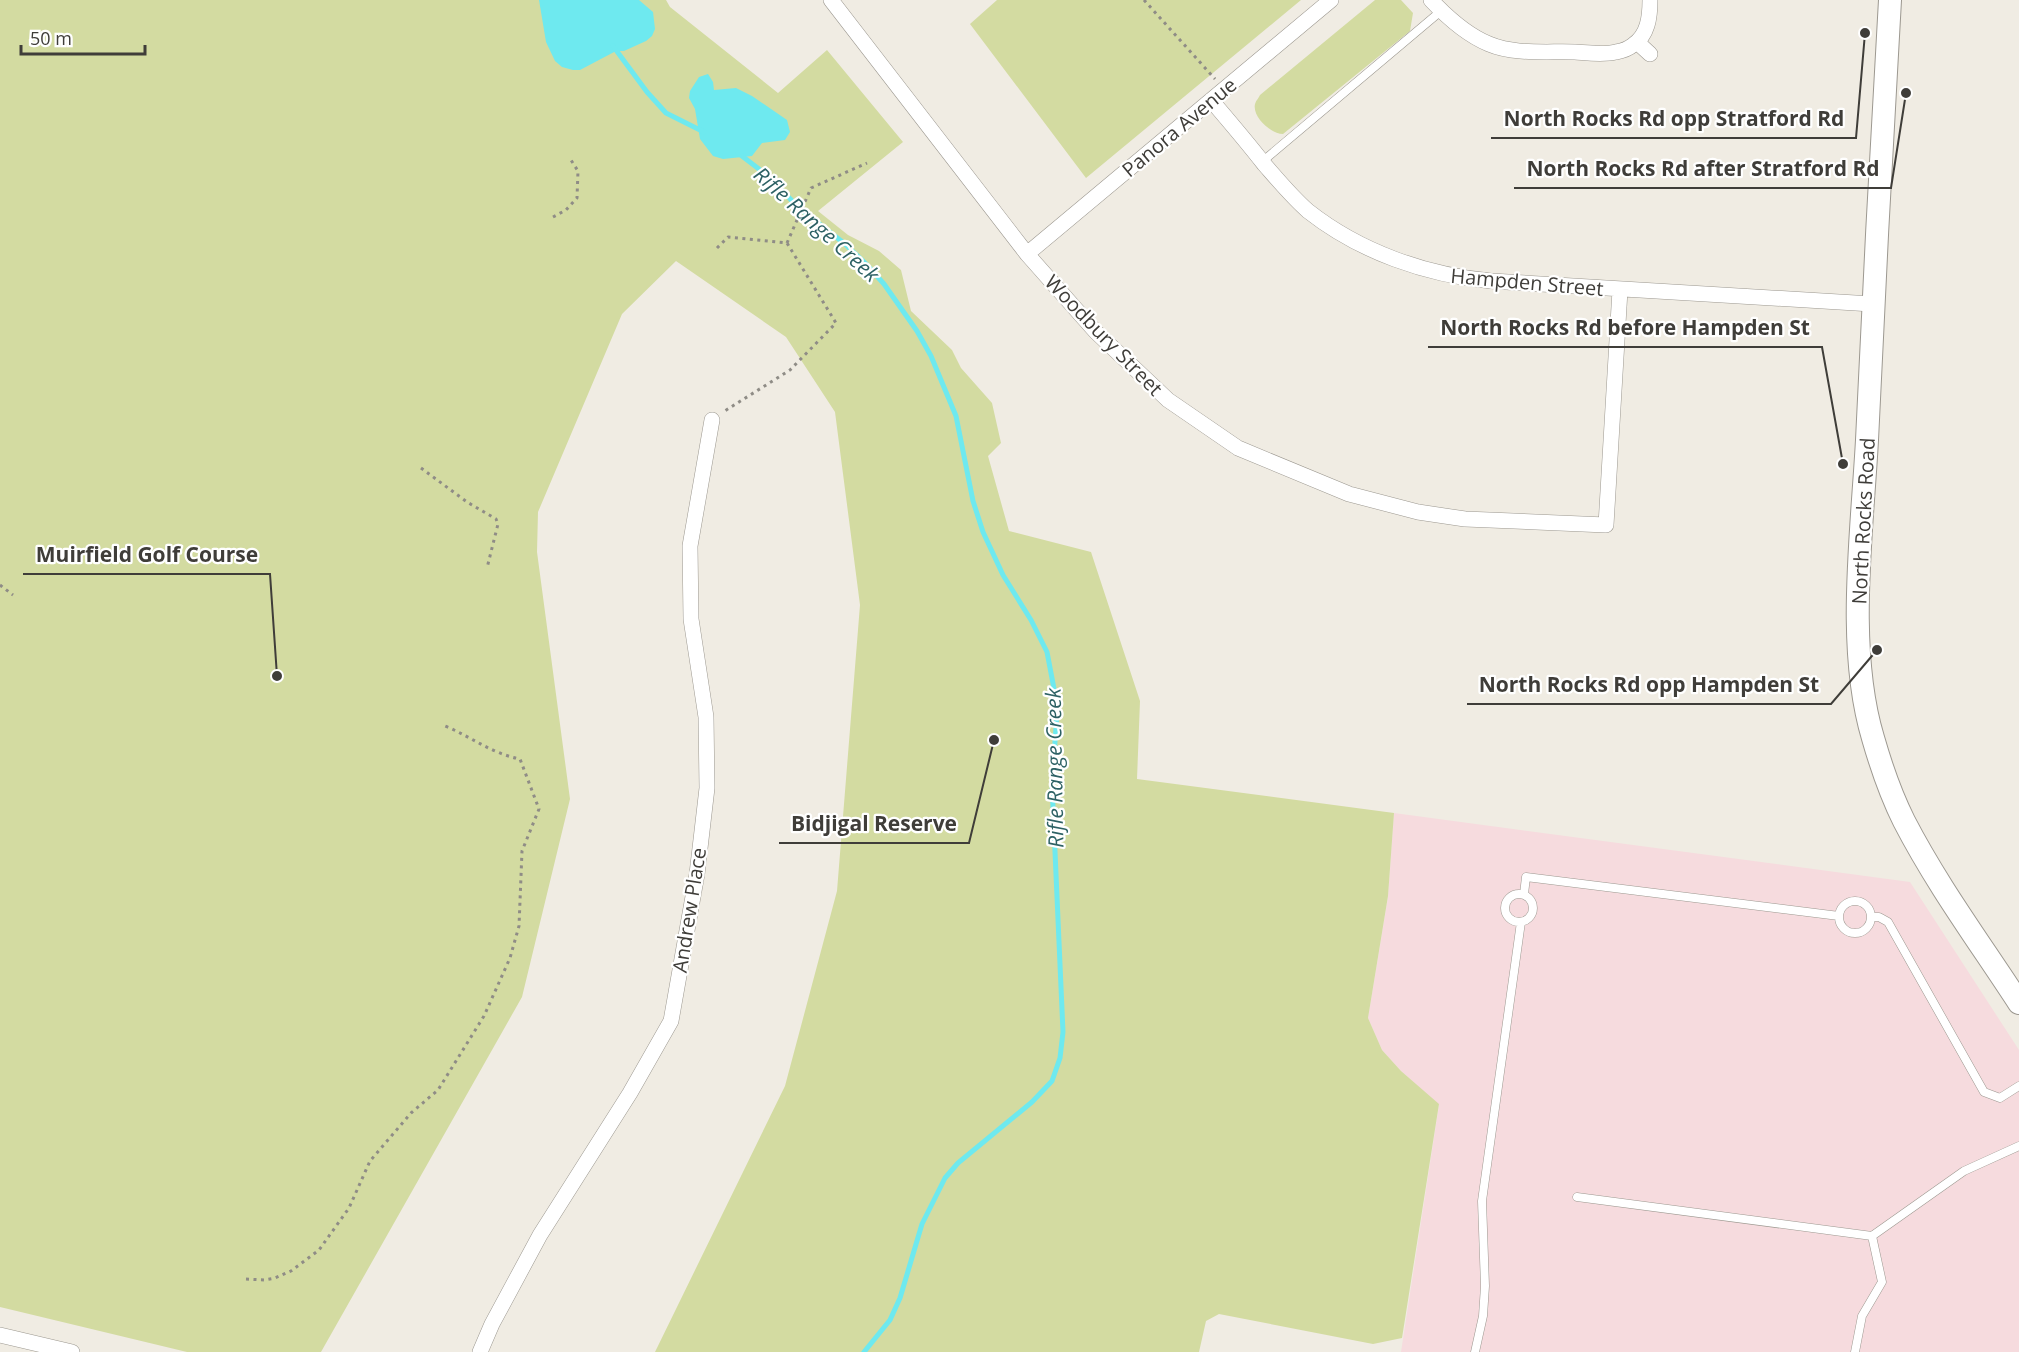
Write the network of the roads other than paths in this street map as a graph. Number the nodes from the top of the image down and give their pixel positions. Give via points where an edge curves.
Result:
1 (831, 0) edge
2 (1331, 0) edge
3 (1650, 0) edge
4 (1890, 0) edge
5 (1436, 5) edge
6 (1637, 42) junction
7 (1650, 54) dead end
8 (1211, 100) junction
9 (1263, 161) junction
10 (1027, 254) junction
11 (1620, 290) junction
12 (1872, 304) junction
13 (712, 420) road end
14 (1524, 894) junction
15 (1839, 916) junction
16 (1870, 917) junction
17 (1521, 922) junction
18 (2019, 1003) edge
19 (2019, 1086) edge
20 (2019, 1146) edge
21 (1577, 1197) dead end
22 (1872, 1236) junction
23 (0, 1335) edge
24 (72, 1352) edge
25 (480, 1352) edge
26 (1475, 1352) edge
27 (1855, 1352) edge

1 - 10 street, Woodbury Street
2 - 8 street, Panora Avenue
3 - 6 street via 1648,23
4 - 12 main road, North Rocks Road
5 - 6 street via 1477,38 1498,48 1609,53 1625,50
5 - 9 lane
6 - 7 street
8 - 9 street, Hampden Street
8 - 10 street, Panora Avenue
9 - 11 street, Hampden Street via 1307,210 1394,259 1458,278
10 - 11 street, Woodbury Street via 1096,332 1168,400 1238,448 1349,494 1418,512 1465,519 1606,525
11 - 12 street, Hampden Street
12 - 18 main road, North Rocks Road via 1859,617 1860,659 1872,736 1903,819
13 - 25 street, Andrew Place via 690,546 691,619 706,717 707,788 697,874 671,1021 540,1234
14 - 15 lane via 1526,877
14 - 17 lane via 1533,902 1533,911
14 - 17 lane via 1510,896 1505,909 1508,917
15 - 16 lane via 1846,930 1856,932 1865,928
15 - 16 lane via 1843,907 1857,901 1866,905
16 - 19 lane via 1888,922 1984,1092 2000,1098
17 - 26 lane via 1482,1201 1484,1316
20 - 22 lane via 1964,1171
21 - 22 lane
22 - 27 lane via 1882,1282 1862,1316
23 - 24 street

